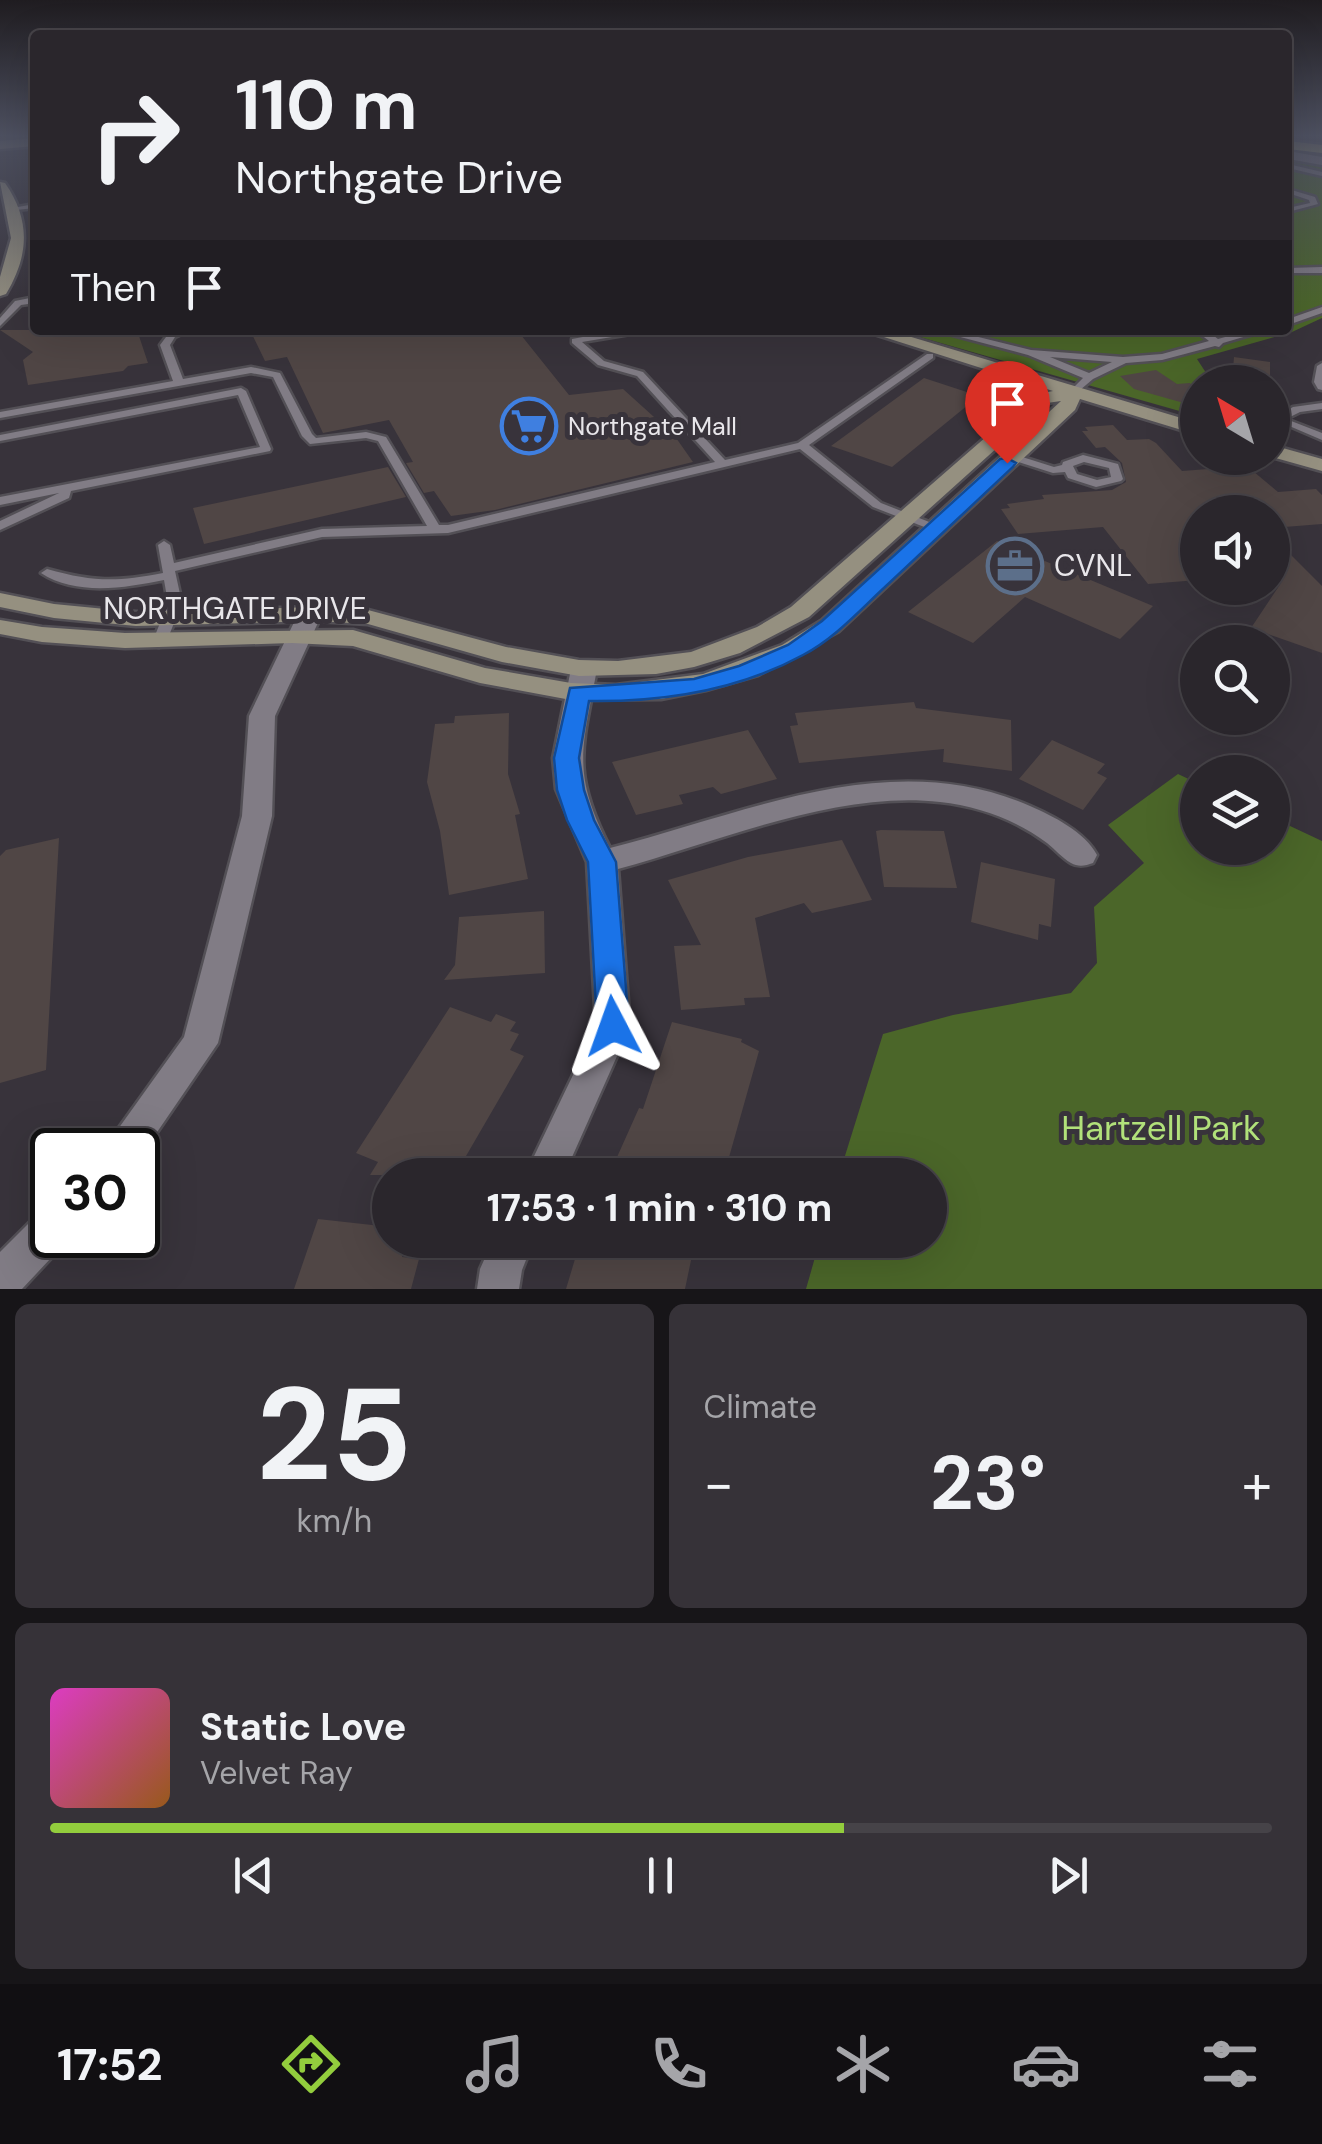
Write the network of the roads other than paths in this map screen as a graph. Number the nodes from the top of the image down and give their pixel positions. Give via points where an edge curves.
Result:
1 (1295, 194) edge
2 (8, 209) edge
3 (1292, 209) edge
4 (1322, 270) edge
5 (1292, 271) edge
6 (0, 291) edge
7 (30, 301) edge
8 (1322, 310) edge
9 (1292, 321) edge
10 (0, 324) edge
11 (172, 335) edge
12 (569, 335) edge
13 (608, 335) edge
14 (868, 335) edge
15 (890, 335) edge
16 (959, 335) edge
17 (1207, 335) edge
18 (1247, 335) edge
19 (575, 341) junction
20 (1219, 344) junction
21 (1031, 353) junction
22 (930, 356) junction
23 (1123, 360) junction
24 (1322, 366) edge
25 (180, 383) junction
26 (1082, 384) junction
27 (1322, 387) edge
28 (1322, 406) edge
29 (0, 415) edge
30 (1180, 422) edge
31 (1322, 437) edge
32 (0, 438) edge
33 (802, 445) junction
34 (1290, 456) edge
35 (1013, 457) junction
36 (723, 464) junction
37 (1322, 465) edge
38 (1066, 468) dead end
39 (65, 488) junction
40 (0, 501) edge
41 (908, 517) junction
42 (0, 526) edge
43 (936, 527) junction
44 (436, 529) junction
45 (164, 545) dead end
46 (170, 572) junction
47 (47, 573) dead end
48 (0, 600) edge
49 (306, 625) junction
50 (0, 627) edge
51 (165, 632) junction
52 (581, 681) junction
53 (1082, 855) dead end
54 (602, 862) junction
55 (138, 1128) edge
56 (552, 1158) edge
57 (30, 1251) edge
58 (505, 1258) edge
59 (0, 1282) edge
60 (498, 1289) edge

1 - 3 lane via 1314,204
2 - 6 street via 18,247
4 - 5 lane
7 - 10 lane via 18,302
8 - 9 lane
11 - 25 lane via 165,345
12 - 19 lane
13 - 19 lane
14 - 22 street
15 - 26 street
16 - 21 lane
17 - 20 lane
18 - 20 lane
19 - 36 lane via 601,362 640,374
20 - 23 lane
21 - 23 lane
21 - 26 lane
22 - 26 street via 1028,385
22 - 33 lane
23 - 26 lane
24 - 27 lane
25 - 29 lane
25 - 44 lane via 250,370 277,375 314,442 382,439
26 - 30 street
26 - 35 street, NORTHGATE DRIVE
26 - 41 street, NORTHGATE DRIVE via 1042,400
28 - 31 lane via 1278,418
32 - 39 lane via 241,391 266,450
33 - 36 lane
33 - 41 lane via 877,505
34 - 37 street
35 - 38 lane
35 - 43 street, NORTHGATE DRIVE
36 - 44 lane
39 - 40 lane
39 - 42 lane via 66,496
41 - 43 lane
41 - 52 street, NORTHGATE DRIVE via 770,632 684,663
43 - 52 street, NORTHGATE DRIVE via 796,650 696,686 639,694
44 - 46 lane via 322,533
45 - 46 lane
46 - 47 lane via 120,586 78,584
46 - 51 lane via 174,604
48 - 51 street, NORTHGATE DRIVE
49 - 51 street, NORTHGATE DRIVE
49 - 52 street, NORTHGATE DRIVE via 406,648 521,686
49 - 55 street via 262,716 257,816 200,1043
50 - 51 street, NORTHGATE DRIVE via 99,642
52 - 54 street via 567,758 570,790
53 - 54 street via 1060,834 1009,809 943,791 894,788
54 - 56 street via 613,1026
57 - 59 street
58 - 60 street

